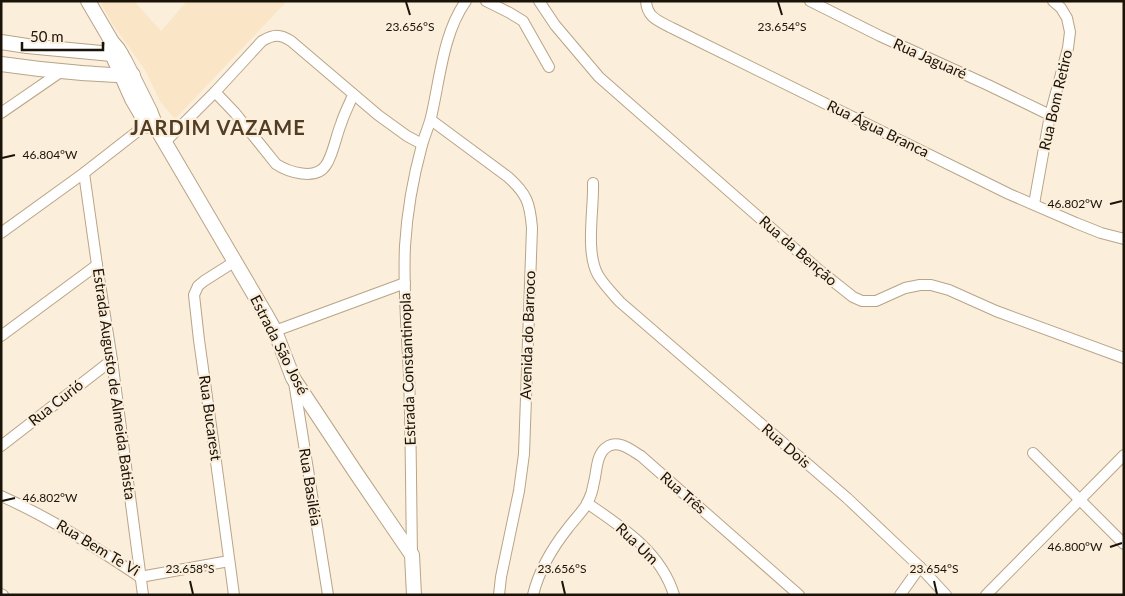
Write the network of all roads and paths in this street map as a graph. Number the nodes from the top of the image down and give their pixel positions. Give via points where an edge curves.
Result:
1 (88, 1) edge
2 (466, 1) edge
3 (486, 1) edge
4 (539, 1) edge
5 (646, 1) edge
6 (810, 1) edge
7 (1053, 1) edge
8 (1, 42) edge
9 (115, 50) junction
10 (1, 64) edge
11 (549, 68) dead end
12 (62, 71) junction
13 (127, 76) junction
14 (215, 92) junction
15 (353, 95) junction
16 (1, 113) edge
17 (1050, 115) junction
18 (431, 120) junction
19 (152, 124) junction
20 (165, 142) junction
21 (422, 144) junction
22 (84, 173) junction
23 (593, 183) dead end
24 (1034, 204) junction
25 (1, 233) edge
26 (1124, 239) edge
27 (234, 262) junction
28 (97, 265) junction
29 (405, 283) junction
30 (275, 331) junction
31 (1, 336) edge
32 (1124, 358) edge
33 (112, 360) junction
34 (293, 378) junction
35 (1, 446) edge
36 (1032, 453) dead end
37 (1124, 455) edge
38 (1, 496) edge
39 (1079, 500) junction
40 (587, 503) junction
41 (1124, 544) edge
42 (412, 555) junction
43 (229, 561) junction
44 (920, 567) junction
45 (140, 577) junction
46 (143, 595) edge
47 (234, 595) edge
48 (328, 595) edge
49 (414, 595) edge
50 (499, 595) edge
51 (533, 595) edge
52 (674, 595) edge
53 (800, 595) edge
54 (900, 595) edge
55 (946, 595) edge
56 (986, 595) edge

1 - 9 street, Estrada São José
2 - 18 street, Estrada Constantinopla via 451,32
3 - 11 street via 523,21
4 - 32 street, Rua da Benção via 555,25 600,77 853,297 876,301 906,288 931,285
5 - 24 street, Rua Água Branca via 652,17 672,28
6 - 17 street, Rua Jaguaré
7 - 17 street, Rua Bom Retiro via 1067,18 1070,32
8 - 9 street
9 - 13 street, Estrada São José
10 - 12 street
12 - 13 street
12 - 16 street
13 - 19 street, Estrada São José via 132,99
14 - 15 street via 262,41 272,36 291,41
14 - 15 street via 276,164 300,173 319,171 326,166
14 - 20 street
15 - 21 street
17 - 24 street, Rua Bom Retiro
18 - 21 street, Estrada Constantinopla
18 - 50 street, Avenida do Barroco via 518,186 531,212 524,454
19 - 20 street, Estrada São José
19 - 22 street
20 - 27 street, Estrada São José
21 - 29 street, Estrada Constantinopla via 409,206
22 - 25 street
22 - 28 street, Estrada Augusto de Almeida Batista
23 - 44 street, Rua Dois via 594,265 598,276 620,302 847,498
24 - 26 street, Rua Água Branca via 1101,233
27 - 30 street, Estrada São José
27 - 43 street, Rua Bucarest via 204,281 194,295
28 - 31 street
28 - 33 street, Estrada Augusto de Almeida Batista
29 - 30 street
29 - 42 street, Estrada Constantinopla
30 - 34 street, Estrada São José
33 - 35 street, Rua Curió
33 - 45 street, Estrada Augusto de Almeida Batista
34 - 42 street, Estrada São José
34 - 48 street, Rua Basiléia
36 - 39 street
37 - 39 street
38 - 45 street, Rua Bem Te Vi via 66,529
39 - 41 street
39 - 56 street
40 - 51 street via 549,556
40 - 52 street, Rua Um via 644,547 659,564
40 - 53 street, Rua Três via 601,454 612,444 624,446 641,456
42 - 49 street, Estrada Constantinopla
43 - 45 street, Rua Bem Te Vi
43 - 47 street, Rua Bucarest
44 - 54 street
44 - 55 street, Rua Dois
45 - 46 street, Estrada Augusto de Almeida Batista

